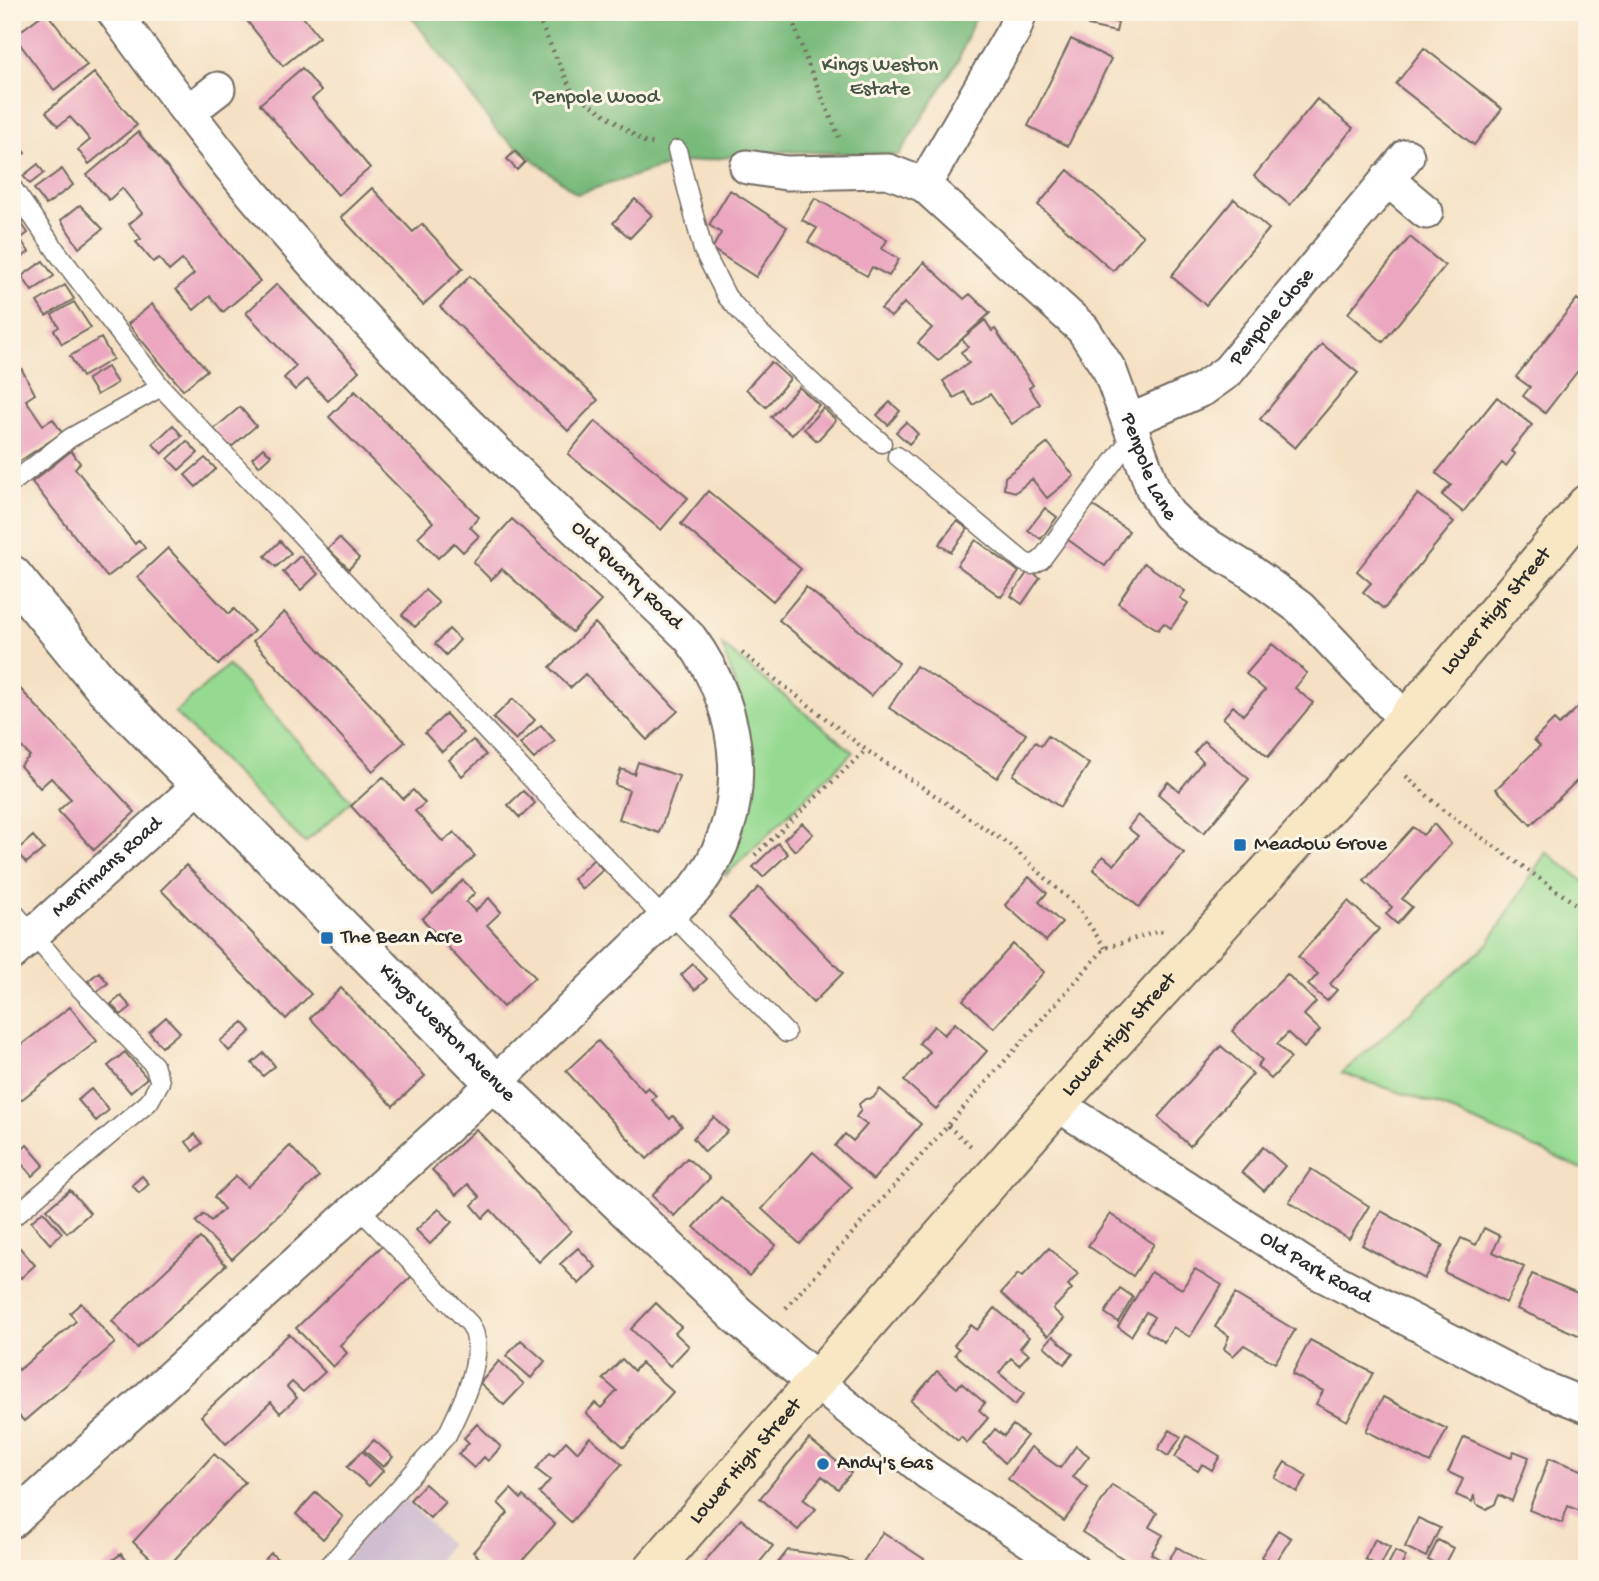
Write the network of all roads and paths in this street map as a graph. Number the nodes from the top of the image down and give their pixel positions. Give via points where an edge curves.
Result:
1 (114, 12) edge
2 (536, 12) edge
3 (790, 12) edge
4 (1020, 12) edge
5 (218, 89) dead end
6 (188, 113) junction
7 (677, 150) joint
8 (747, 167) dead end
9 (854, 170) junction
10 (925, 184) junction
11 (12, 187) edge
12 (1426, 212) dead end
13 (161, 387) junction
14 (1132, 427) junction
15 (882, 443) dead end
16 (897, 456) dead end
17 (12, 483) edge
18 (1587, 504) edge
19 (12, 575) edge
20 (690, 638) junction
21 (1406, 720) junction
22 (866, 750) junction
23 (1378, 751) junction
24 (201, 784) junction
25 (751, 859) dead end
26 (1587, 912) edge
27 (667, 916) junction
28 (19, 933) edge
29 (1203, 943) junction
30 (1105, 948) junction
31 (786, 1033) dead end
32 (495, 1083) junction
33 (1058, 1104) junction
34 (358, 1208) junction
35 (12, 1218) edge
36 (777, 1318) dead end
37 (815, 1381) junction
38 (1587, 1406) edge
39 (12, 1521) edge
40 (326, 1569) edge
41 (653, 1569) edge
42 (1072, 1569) edge

1 - 6 street, Old Quarry Road
2 - 7 path via 572,91 644,142
3 - 9 path
4 - 10 street
5 - 6 street
6 - 20 street, Old Quarry Road via 242,181 381,335
7 - 15 lane via 703,250 727,297 798,369
8 - 9 street, Penpole Lane via 786,173
9 - 10 street, Penpole Lane via 888,171
10 - 14 street, Penpole Lane via 1083,329 1110,371
11 - 13 lane
12 - 14 street, Penpole Close via 1397,168 1228,371
13 - 17 lane via 70,438
13 - 27 lane
14 - 16 lane via 1041,560 1032,565
14 - 21 street, Penpole Lane via 1153,489 1168,514 1189,534 1248,569 1300,608
18 - 21 main road, Lower High Street
19 - 24 street, Kings Weston Avenue via 102,685
20 - 22 path via 726,640
20 - 27 street, Old Quarry Road via 726,701 736,779 717,853 705,876
21 - 23 main road, Lower High Street
22 - 25 path
22 - 30 path via 1010,845 1078,908
23 - 26 path via 1443,810
23 - 29 main road, Lower High Street
24 - 28 street, Merrimans Road
24 - 32 street, Kings Weston Avenue
27 - 31 lane
27 - 32 street, Old Quarry Road
28 - 35 lane via 154,1065 160,1082 149,1102
29 - 30 path via 1159,931
29 - 33 main road, Lower High Street
30 - 36 path
32 - 34 street
32 - 37 street, Kings Weston Avenue via 736,1314
33 - 37 main road, Lower High Street
33 - 38 street, Old Park Road via 1310,1269 1537,1386
34 - 39 street
34 - 40 lane via 470,1324 479,1345 447,1435
37 - 41 main road, Lower High Street
37 - 42 street via 927,1472

